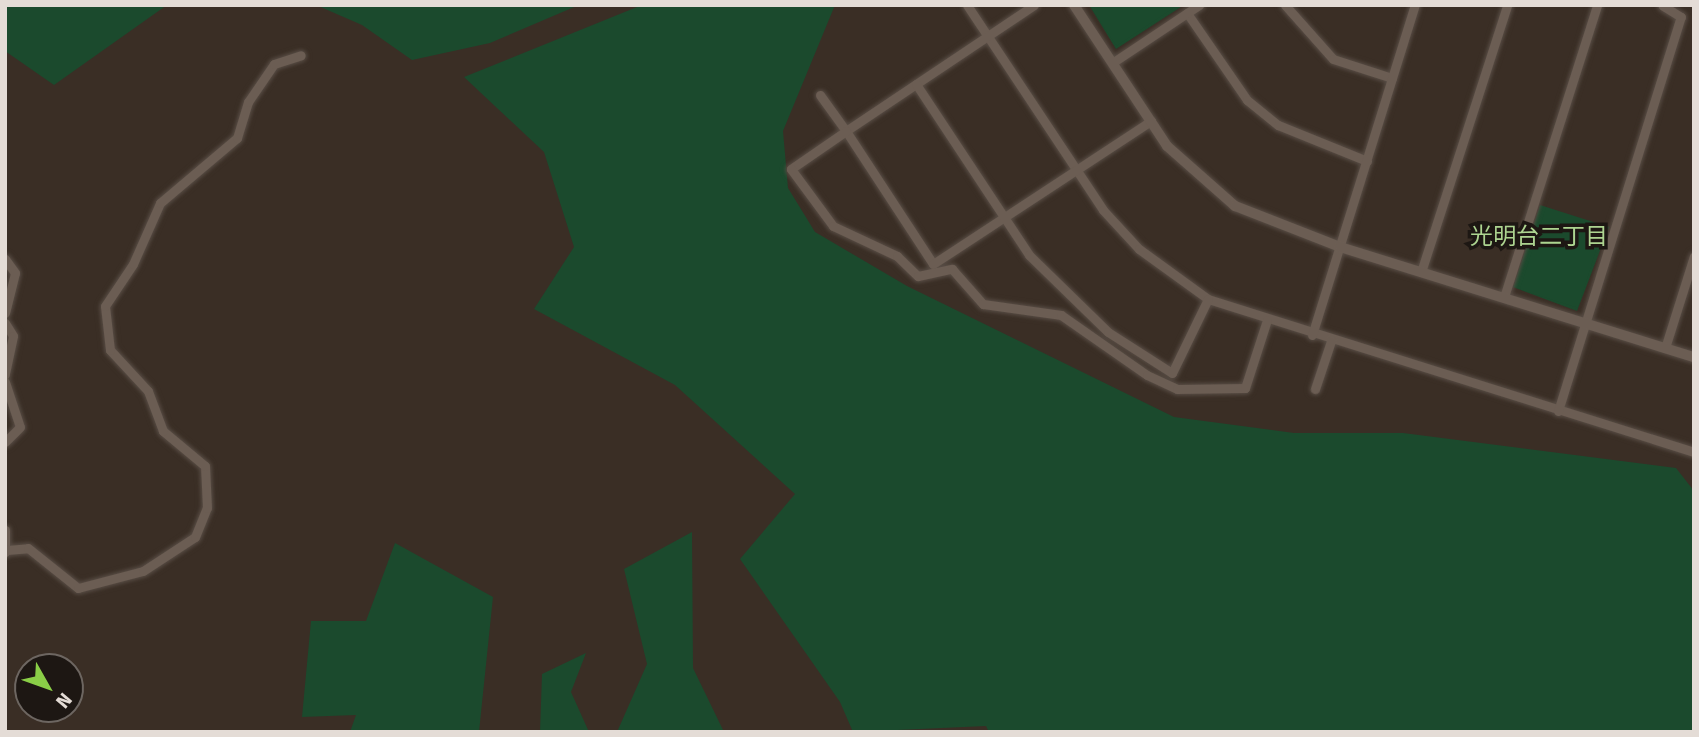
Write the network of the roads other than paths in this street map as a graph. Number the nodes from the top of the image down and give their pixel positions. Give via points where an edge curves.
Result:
1 (967, 5) edge
2 (1034, 5) edge
3 (1074, 5) edge
4 (1199, 5) edge
5 (1285, 5) edge
6 (1415, 5) edge
7 (1507, 5) edge
8 (1597, 5) edge
9 (1662, 5) edge
10 (1187, 13) junction
11 (987, 37) junction
12 (302, 55) dead end
13 (1112, 63) junction
14 (1392, 78) junction
15 (916, 84) junction
16 (820, 95) dead end
17 (1151, 121) junction
18 (846, 131) junction
19 (1367, 161) junction
20 (1075, 170) junction
21 (1006, 218) junction
22 (1340, 247) junction
23 (1694, 256) edge
24 (5, 260) edge
25 (1421, 272) junction
26 (1504, 297) junction
27 (1208, 299) junction
28 (5, 313) edge
29 (1267, 320) junction
30 (5, 323) edge
31 (1586, 323) junction
32 (1312, 335) junction
33 (1331, 341) junction
34 (1665, 348) junction
35 (1694, 357) edge
36 (5, 375) edge
37 (5, 382) edge
38 (1315, 389) dead end
39 (1558, 411) junction
40 (5, 442) edge
41 (1694, 452) edge
42 (5, 530) edge
43 (6, 551) edge

1 - 11 street
2 - 11 street
3 - 13 street
4 - 10 street
5 - 14 street via 1333,59
6 - 14 street
7 - 25 street
8 - 26 street
9 - 31 street via 1681,17
10 - 13 street
10 - 19 street via 1247,100 1278,125
11 - 15 street
11 - 20 street
12 - 43 street via 274,64 248,102 237,138 160,204 133,264 105,306 110,350 139,378 163,430 205,466 207,508 195,537 136,574 78,588 28,548
13 - 17 street
14 - 19 street
15 - 18 street
15 - 21 street
16 - 18 street
17 - 20 street
17 - 22 street via 1183,163 1235,206
18 - 21 street via 933,264
18 - 29 street via 791,169 833,226 897,256 918,275 952,269 983,304 1061,315 1147,375 1177,389 1245,388
19 - 22 street
20 - 21 street
20 - 27 street via 1139,249
21 - 27 street via 1065,296 1172,373
22 - 25 street
22 - 32 street
23 - 34 street
24 - 28 street via 15,274
25 - 26 street
26 - 31 street
27 - 29 street
29 - 32 street
30 - 36 street via 13,336
31 - 34 street
31 - 39 street
32 - 33 street
33 - 38 street
33 - 39 street
34 - 35 street
37 - 40 street via 20,427
39 - 41 street
42 - 43 street

